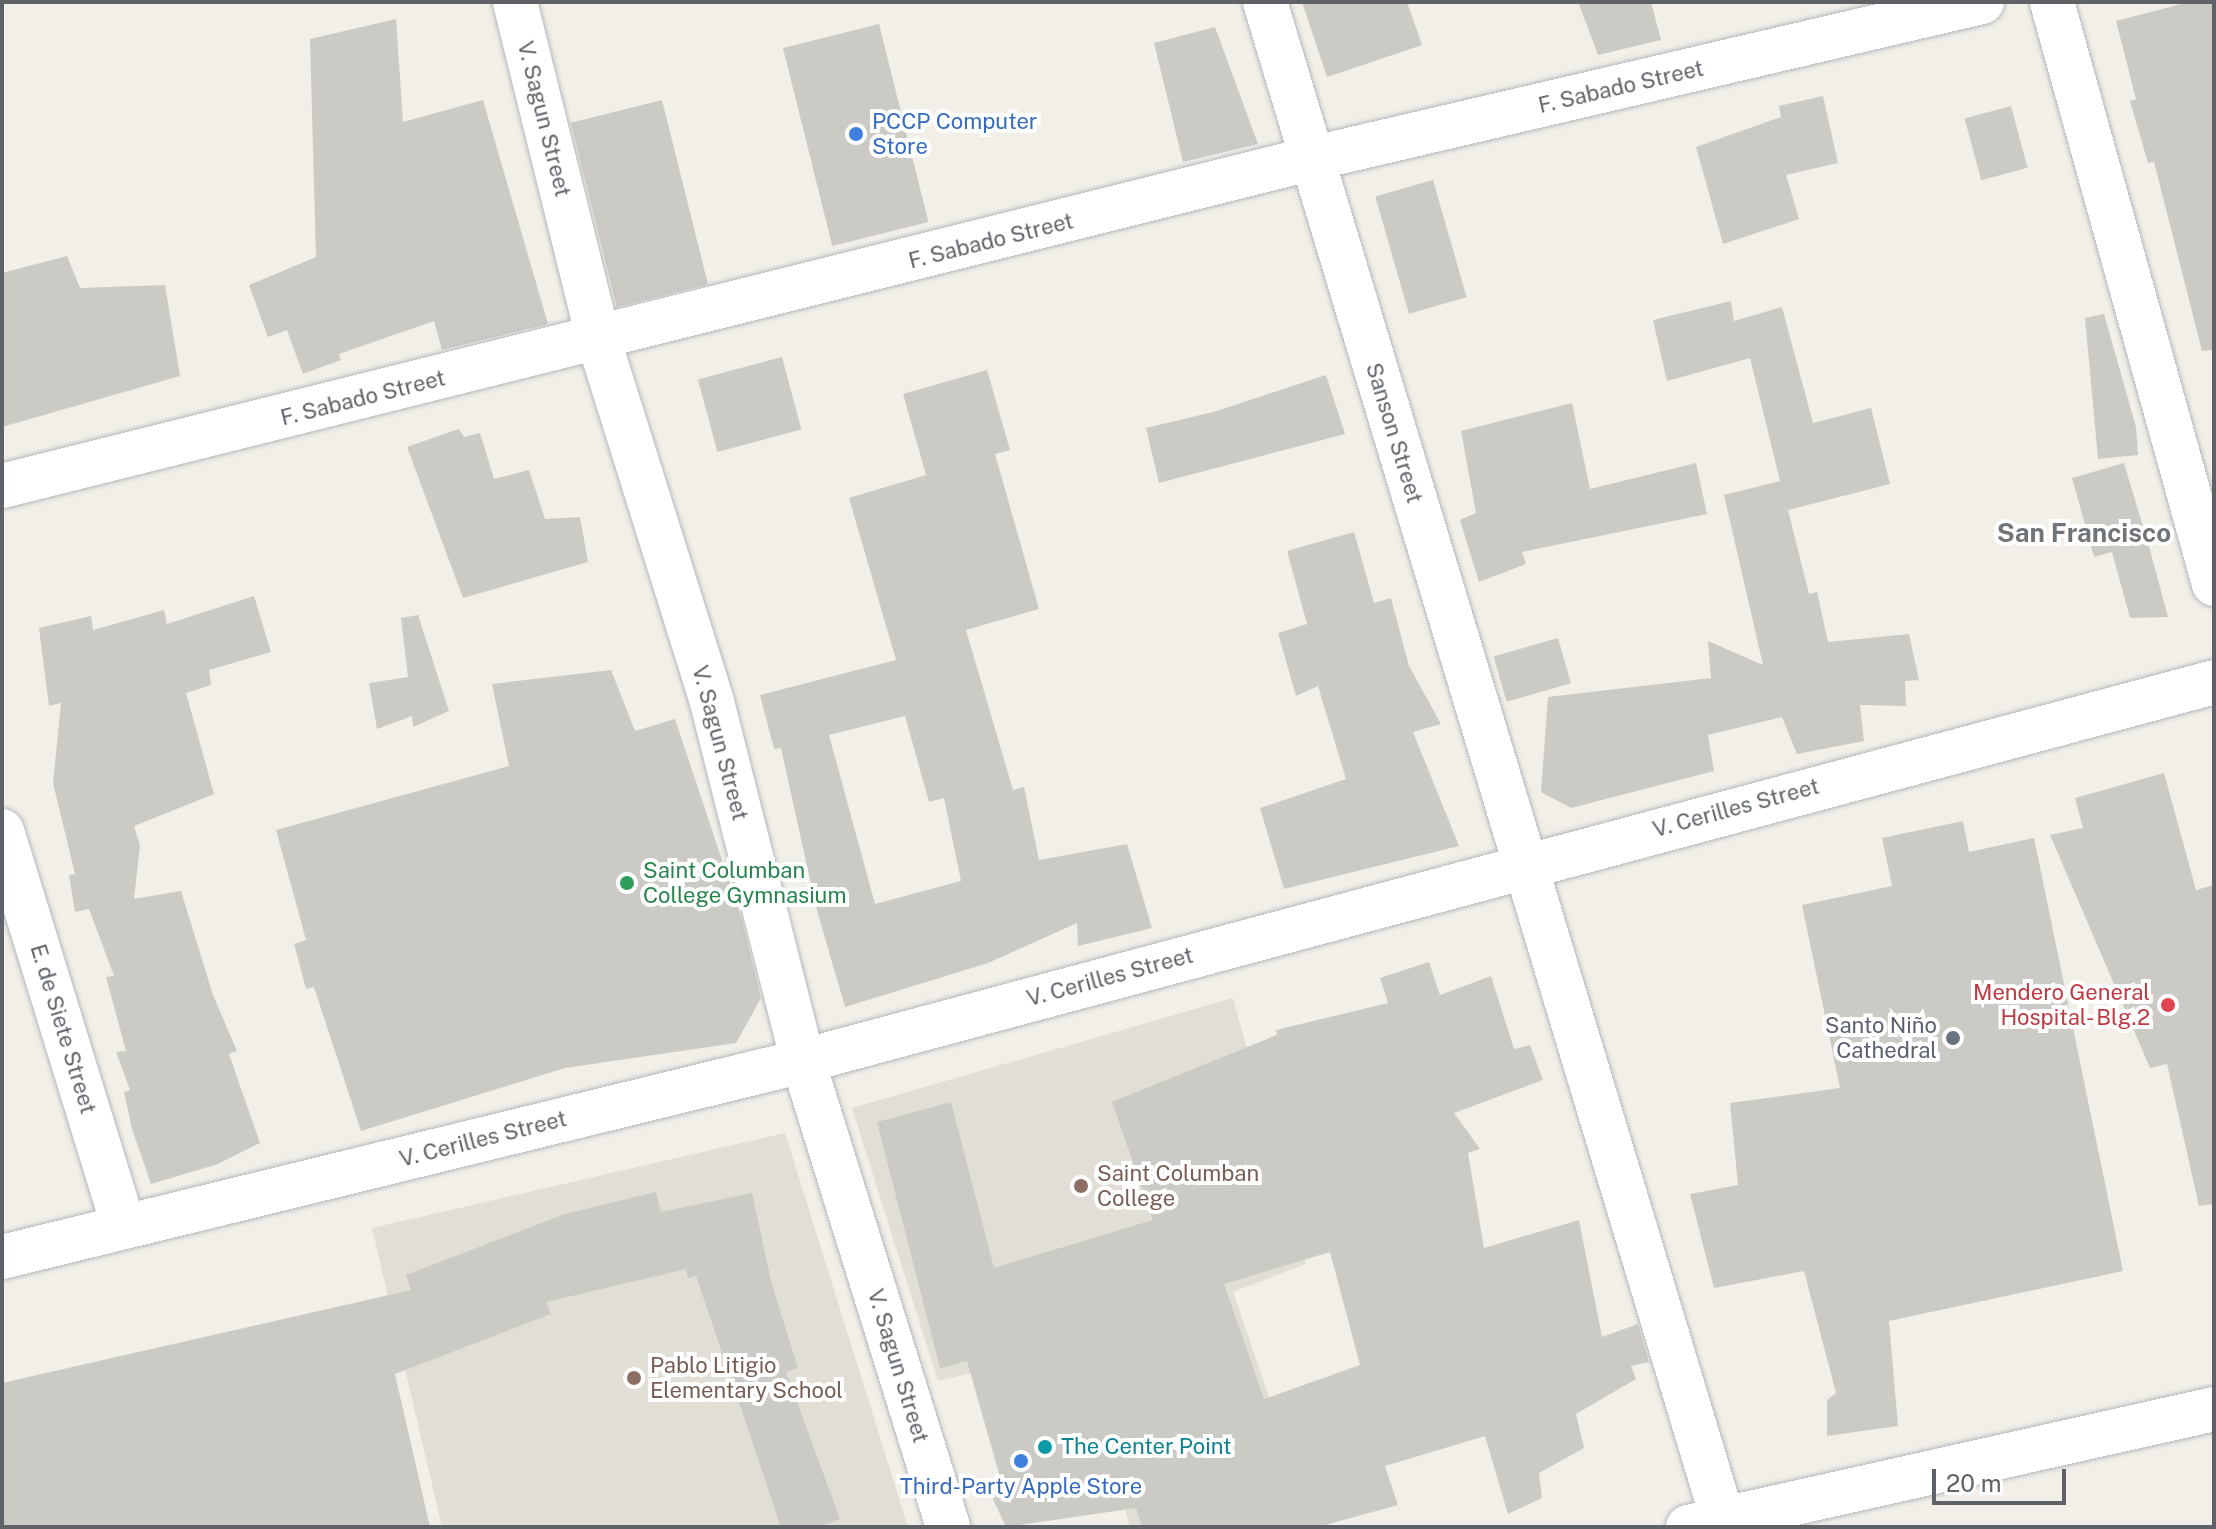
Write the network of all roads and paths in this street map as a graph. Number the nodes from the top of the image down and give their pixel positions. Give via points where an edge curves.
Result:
1 (515, 2) edge
2 (1265, 2) edge
3 (1982, 2) edge
4 (2052, 2) edge
5 (1310, 159) junction
6 (599, 341) junction
7 (2, 486) edge
8 (2214, 584) edge
9 (2214, 682) edge
10 (2, 831) edge
11 (1524, 864) junction
12 (803, 1061) junction
13 (124, 1227) junction
14 (2, 1257) edge
15 (2214, 1409) edge
16 (1712, 1524) edge
17 (948, 1527) edge

1 - 6 street, V. Sagun Street
2 - 5 street, Sanson Street
3 - 5 street, F. Sabado Street
4 - 8 street
5 - 6 street, F. Sabado Street
5 - 11 street, Sanson Street
6 - 7 street, F. Sabado Street
6 - 12 street, V. Sagun Street via 712,702
9 - 11 street, V. Cerilles Street
10 - 13 street, E. de Siete Street
11 - 12 street, V. Cerilles Street
11 - 16 street, Sanson Street
12 - 13 street, V. Cerilles Street
12 - 17 street, V. Sagun Street
13 - 14 street, V. Cerilles Street
15 - 16 street

